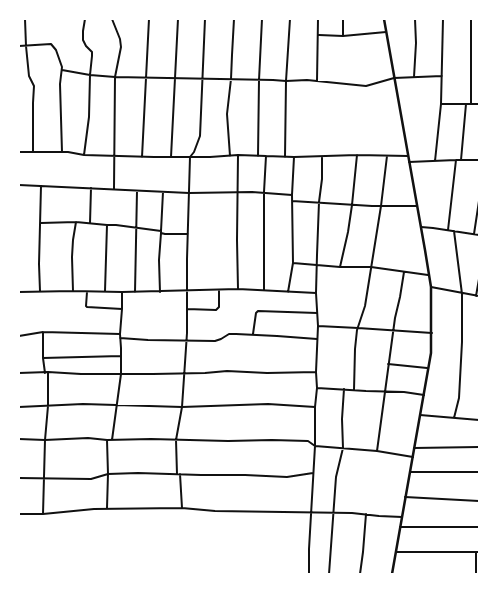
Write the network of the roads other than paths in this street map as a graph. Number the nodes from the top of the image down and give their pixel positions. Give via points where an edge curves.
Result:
1 (25, 19) edge
2 (85, 19) edge
3 (112, 19) edge
4 (149, 19) edge
5 (178, 19) edge
6 (206, 19) edge
7 (234, 19) edge
8 (262, 19) edge
9 (290, 19) edge
10 (318, 19) edge
11 (343, 19) edge
12 (384, 19) edge
13 (415, 19) edge
14 (443, 19) edge
15 (471, 19) edge
16 (386, 32) junction
17 (318, 35) junction
18 (343, 36) junction
19 (19, 46) edge
20 (26, 46) junction
21 (62, 70) junction
22 (90, 75) junction
23 (442, 76) junction
24 (115, 77) junction
25 (414, 77) junction
26 (145, 78) junction
27 (176, 78) junction
28 (202, 78) junction
29 (394, 78) junction
30 (231, 79) junction
31 (259, 80) junction
32 (286, 81) junction
33 (317, 81) junction
34 (441, 104) junction
35 (466, 104) junction
36 (470, 104) junction
37 (479, 104) edge
38 (19, 152) edge
39 (34, 152) junction
40 (62, 152) junction
41 (84, 155) junction
42 (238, 155) junction
43 (357, 155) junction
44 (115, 156) junction
45 (230, 156) junction
46 (258, 156) junction
47 (266, 156) junction
48 (387, 156) junction
49 (408, 156) junction
50 (142, 157) junction
51 (171, 157) junction
52 (190, 157) junction
53 (285, 157) junction
54 (294, 157) junction
55 (322, 157) junction
56 (456, 160) junction
57 (461, 160) junction
58 (479, 160) edge
59 (435, 161) junction
60 (409, 162) junction
61 (19, 185) edge
62 (41, 186) junction
63 (91, 188) junction
64 (114, 189) junction
65 (137, 191) junction
66 (162, 192) junction
67 (238, 192) junction
68 (264, 192) junction
69 (189, 193) junction
70 (292, 195) junction
71 (292, 200) junction
72 (479, 201) edge
73 (319, 202) junction
74 (352, 204) junction
75 (381, 206) junction
76 (417, 206) junction
77 (76, 222) junction
78 (41, 223) junction
79 (90, 223) junction
80 (107, 225) junction
81 (420, 227) junction
82 (136, 228) junction
83 (448, 230) junction
84 (454, 231) junction
85 (161, 232) junction
86 (188, 234) junction
87 (474, 234) junction
88 (479, 235) edge
89 (293, 262) junction
90 (316, 265) junction
91 (340, 267) junction
92 (371, 267) junction
93 (404, 272) junction
94 (428, 275) junction
95 (479, 278) edge
96 (431, 287) junction
97 (219, 290) junction
98 (238, 290) junction
99 (264, 290) junction
100 (40, 291) junction
101 (73, 291) junction
102 (105, 291) junction
103 (187, 291) junction
104 (19, 292) edge
105 (87, 292) junction
106 (122, 292) junction
107 (135, 292) junction
108 (160, 292) junction
109 (288, 292) junction
110 (316, 293) junction
111 (462, 294) junction
112 (478, 296) edge
113 (122, 309) junction
114 (187, 309) junction
115 (317, 313) junction
116 (318, 326) junction
117 (358, 328) junction
118 (393, 330) junction
119 (43, 332) junction
120 (432, 333) junction
121 (120, 334) junction
122 (253, 334) junction
123 (19, 336) edge
124 (120, 338) junction
125 (317, 339) junction
126 (186, 340) junction
127 (121, 356) junction
128 (43, 358) junction
129 (388, 364) junction
130 (428, 368) junction
131 (48, 372) junction
132 (316, 372) junction
133 (45, 373) junction
134 (185, 373) junction
135 (19, 374) edge
136 (121, 374) junction
137 (317, 388) junction
138 (344, 389) junction
139 (354, 390) junction
140 (385, 391) junction
141 (424, 395) junction
142 (117, 405) junction
143 (48, 406) junction
144 (19, 407) edge
145 (182, 407) junction
146 (315, 407) junction
147 (420, 415) junction
148 (454, 418) junction
149 (479, 420) edge
150 (19, 439) edge
151 (45, 440) junction
152 (107, 440) junction
153 (112, 440) junction
154 (176, 440) junction
155 (316, 446) junction
156 (479, 447) edge
157 (343, 448) junction
158 (414, 448) junction
159 (377, 451) junction
160 (413, 457) junction
161 (410, 472) junction
162 (479, 472) edge
163 (313, 473) junction
164 (108, 474) junction
165 (179, 474) junction
166 (19, 478) edge
167 (44, 478) junction
168 (405, 497) junction
169 (479, 500) edge
170 (108, 508) junction
171 (182, 508) junction
172 (312, 513) junction
173 (333, 513) junction
174 (19, 514) edge
175 (43, 514) junction
176 (366, 514) junction
177 (402, 517) junction
178 (400, 526) junction
179 (479, 527) edge
180 (395, 552) junction
181 (477, 552) edge
182 (309, 574) edge
183 (329, 574) edge
184 (360, 574) edge
185 (392, 574) edge
186 (476, 574) edge

1 - 20 street
2 - 22 street via 83,40 92,52
3 - 24 street via 121,47
4 - 26 street
5 - 27 street
6 - 28 street
7 - 30 street
8 - 31 street
9 - 32 street
10 - 17 street
11 - 18 street
12 - 16 street
13 - 25 street
14 - 23 street
15 - 36 street
16 - 18 street
16 - 29 street
17 - 18 street
17 - 33 street
19 - 20 street
20 - 21 street via 51,44 56,50
20 - 39 street via 29,76 34,86
21 - 22 street
21 - 40 street
22 - 24 street
22 - 41 street via 89,117
23 - 25 street
23 - 34 street
24 - 26 street
24 - 44 street
25 - 29 street
26 - 27 street
26 - 50 street
27 - 28 street
27 - 51 street
28 - 30 street
28 - 52 street via 200,136
29 - 33 street via 366,86
29 - 49 street
30 - 31 street
30 - 45 street via 227,114
31 - 32 street
31 - 46 street
32 - 33 street
32 - 53 street
34 - 35 street
34 - 59 street
35 - 36 street
35 - 57 street
36 - 37 street
38 - 39 street
39 - 40 street
40 - 41 street
41 - 44 street
42 - 45 street
42 - 46 street
42 - 67 street
43 - 48 street
43 - 55 street
43 - 74 street
44 - 50 street
44 - 64 street
45 - 52 street
46 - 47 street
47 - 53 street
47 - 68 street
48 - 49 street
48 - 75 street
49 - 60 street
50 - 51 street
51 - 52 street
52 - 69 street
53 - 54 street
54 - 55 street
54 - 70 street
55 - 73 street
56 - 57 street
56 - 59 street
56 - 83 street
57 - 58 street
59 - 60 street
60 - 76 street
61 - 62 street
62 - 63 street
62 - 78 street
63 - 64 street
63 - 79 street
64 - 65 street
65 - 66 street
65 - 82 street
66 - 69 street
66 - 85 street
67 - 68 street
67 - 69 street
67 - 98 street
68 - 70 street
68 - 99 street
69 - 86 street
70 - 71 street
71 - 73 street
71 - 89 street
72 - 87 street
73 - 74 street
73 - 90 street
74 - 75 street
74 - 91 street
75 - 76 street
75 - 92 street
76 - 81 street
77 - 78 street
77 - 79 street
77 - 101 street via 72,252
78 - 100 street
79 - 80 street
80 - 82 street
80 - 102 street
81 - 83 street
81 - 94 street
82 - 85 street
82 - 107 street
83 - 84 street
84 - 87 street
84 - 111 street
85 - 86 street
85 - 108 street
86 - 103 street
87 - 88 street
89 - 90 street
89 - 109 street
90 - 91 street
90 - 110 street
91 - 92 street
92 - 93 street
92 - 117 street via 365,306
93 - 94 street
93 - 118 street
94 - 96 street
95 - 112 street
96 - 111 street
96 - 120 street
97 - 98 street
97 - 103 street
97 - 114 street via 219,307 216,310
98 - 99 street
99 - 109 street
100 - 101 street
100 - 104 street
101 - 105 street
102 - 105 street
102 - 106 street
103 - 108 street
103 - 114 street
105 - 113 street via 87,307
106 - 107 street
106 - 113 street
107 - 108 street
109 - 110 street
110 - 115 street
111 - 112 street
111 - 148 street via 461,371
113 - 121 street
114 - 126 street
115 - 116 street
115 - 122 street via 258,311
116 - 117 street
116 - 125 street
117 - 118 street
117 - 139 street
118 - 120 street
118 - 129 street
119 - 121 street
119 - 123 street
119 - 128 street
120 - 130 street
121 - 124 street
122 - 125 street
122 - 126 street via 229,334 215,341
124 - 126 street
124 - 127 street
125 - 132 street
126 - 134 street
127 - 128 street
127 - 136 street
128 - 133 street
129 - 130 street
129 - 140 street
130 - 141 street
131 - 133 street
131 - 136 street
131 - 143 street
132 - 134 street
132 - 137 street
133 - 135 street
134 - 136 street
134 - 145 street
136 - 142 street
137 - 138 street
137 - 146 street
138 - 139 street
138 - 157 street
139 - 140 street
140 - 141 street
140 - 159 street
141 - 147 street
142 - 143 street
142 - 145 street
142 - 153 street
143 - 144 street
143 - 151 street
145 - 146 street via 268,404
145 - 154 street
146 - 155 street
147 - 148 street
147 - 158 street
148 - 149 street
150 - 151 street
151 - 152 street
151 - 167 street
152 - 153 street
152 - 164 street
153 - 154 street
154 - 155 street via 308,441
154 - 165 street
155 - 157 street
155 - 163 street
156 - 158 street
157 - 159 street
157 - 173 street via 336,477
158 - 160 street
159 - 160 street
160 - 161 street
161 - 162 street
161 - 168 street
163 - 165 street via 287,477
163 - 172 street
164 - 165 street
164 - 167 street via 91,479
164 - 170 street
165 - 171 street
166 - 167 street
167 - 175 street
168 - 169 street
168 - 177 street
170 - 171 street
170 - 175 street
171 - 172 street
172 - 173 street
172 - 182 street
173 - 176 street
173 - 183 street
174 - 175 street
176 - 177 street
176 - 184 street
177 - 178 street
178 - 179 street
178 - 180 street
180 - 181 street
180 - 185 street
181 - 186 street

